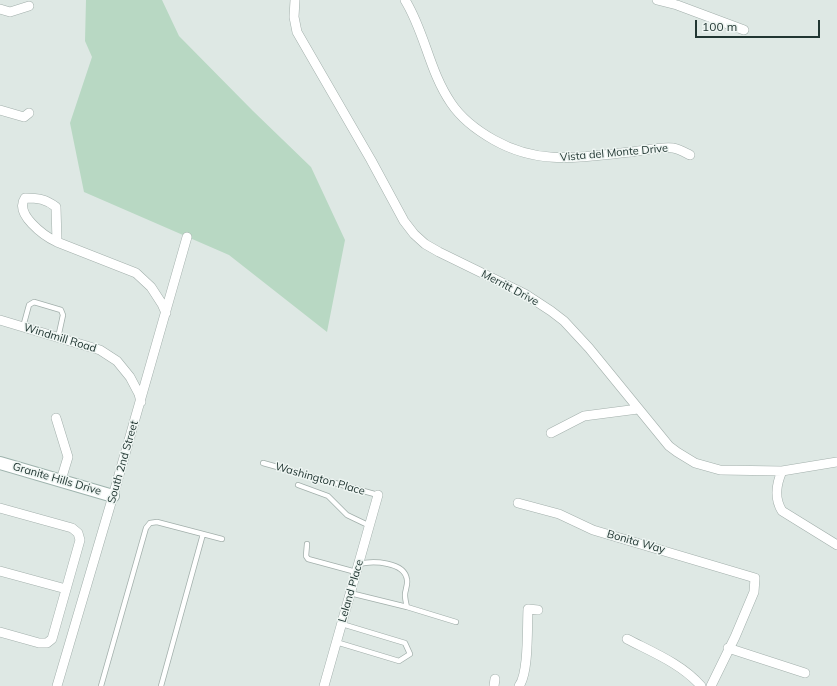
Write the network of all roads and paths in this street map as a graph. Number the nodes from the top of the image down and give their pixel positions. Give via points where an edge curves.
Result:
1 (295, 0) edge
2 (405, 0) edge
3 (657, 0) edge
4 (29, 6) dead end
5 (0, 9) edge
6 (744, 30) dead end
7 (0, 110) edge
8 (29, 113) dead end
9 (690, 155) dead end
10 (188, 237) dead end
11 (57, 242) junction
12 (166, 313) junction
13 (0, 320) edge
14 (24, 327) junction
15 (58, 338) junction
16 (141, 402) junction
17 (638, 409) junction
18 (56, 418) dead end
19 (551, 433) dead end
20 (837, 462) edge
21 (0, 463) edge
22 (262, 463) dead end
23 (782, 472) junction
24 (61, 480) junction
25 (298, 485) dead end
26 (378, 495) joint
27 (113, 496) junction
28 (518, 503) dead end
29 (0, 508) edge
30 (370, 526) junction
31 (203, 534) junction
32 (222, 539) dead end
33 (307, 544) dead end
34 (837, 545) edge
35 (357, 568) junction
36 (0, 571) edge
37 (66, 589) junction
38 (350, 593) junction
39 (407, 607) junction
40 (538, 610) dead end
41 (456, 622) dead end
42 (342, 624) junction
43 (0, 632) edge
44 (627, 639) dead end
45 (336, 642) junction
46 (728, 648) junction
47 (805, 673) dead end
48 (57, 686) edge
49 (101, 686) edge
50 (161, 686) edge
51 (324, 686) edge
52 (519, 686) edge
53 (701, 686) edge
54 (711, 686) edge

1 - 17 street, Merritt Drive via 294,17 298,32 408,227 432,248 525,294 564,321
2 - 9 street, Vista del Monte Drive via 414,16 437,79 451,103 477,129 498,142 548,158 672,148
3 - 6 street via 678,5
4 - 5 street via 10,12
7 - 8 street via 24,117
10 - 12 street, South 2nd Street
11 - 11 street via 56,207 38,198 25,198 22,208 31,222 44,235
11 - 12 street via 136,273 151,287
12 - 16 street, South 2nd Street
13 - 14 street, Windmill Road
14 - 15 street, Windmill Road
14 - 15 lane via 29,305 34,302 61,310 63,315
15 - 16 street, Windmill Road via 100,350 117,361 130,376
16 - 27 street, South 2nd Street
17 - 19 street via 584,416
17 - 23 street, Merritt Drive via 670,446 694,463 720,470
18 - 24 street via 68,458
20 - 23 street, Merritt Drive
21 - 24 street, Granite Hills Drive
22 - 26 lane, Washington Place
23 - 34 street via 776,490 782,511
24 - 27 street, Granite Hills Drive
25 - 30 lane via 328,496 348,515
26 - 30 street, Leland Place
27 - 48 street, South 2nd Street
28 - 46 street, Bonita Way via 559,514 592,530 755,578 754,592
29 - 37 street via 72,528 78,533 80,540
30 - 35 street, Leland Place
31 - 32 lane
31 - 49 lane via 150,522 146,528
31 - 50 lane
33 - 35 lane via 308,559
35 - 38 street, Leland Place
35 - 39 lane via 376,562 400,568 407,580 404,596
36 - 37 street
37 - 43 street via 52,639 47,643
38 - 39 lane
38 - 42 street, Leland Place
39 - 41 lane
40 - 52 street via 528,609 526,667
42 - 45 street, Leland Place
42 - 45 lane via 405,643 410,654 399,661
44 - 53 street via 661,656
45 - 51 street, Leland Place
46 - 47 street
46 - 54 street

